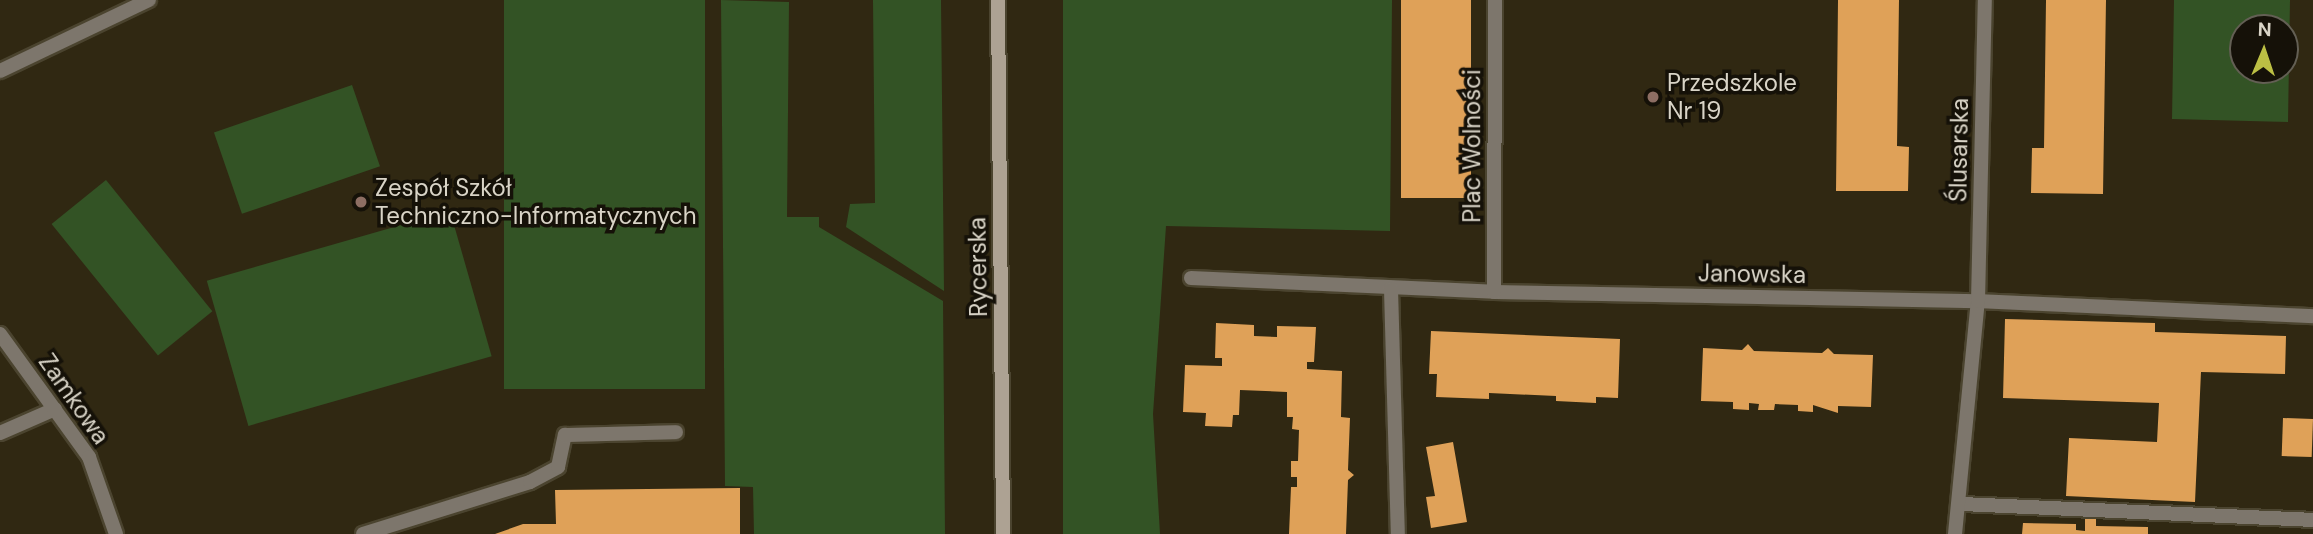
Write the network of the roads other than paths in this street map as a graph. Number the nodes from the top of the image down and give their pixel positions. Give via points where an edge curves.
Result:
1 (998, 0) edge
2 (1495, 0) edge
3 (1986, 0) edge
4 (140, 2) edge
5 (0, 71) edge
6 (1191, 278) dead end
7 (1391, 289) junction
8 (1494, 292) junction
9 (1978, 301) junction
10 (2313, 316) edge
11 (0, 334) edge
12 (55, 410) junction
13 (676, 432) dead end
14 (0, 433) edge
15 (1962, 503) junction
16 (2313, 520) edge
17 (116, 534) edge
18 (363, 534) edge
19 (1003, 534) edge
20 (1398, 534) edge
21 (1955, 534) edge

1 - 19 main road, Rycerska
2 - 8 street, Plac Wolności
3 - 9 street, Ślusarska
4 - 5 street
6 - 7 street, Janowska
7 - 8 street, Janowska
7 - 20 street
8 - 9 street, Janowska
9 - 10 street, Janowska
9 - 15 street, Ślusarska
11 - 12 street, Zamkowa
12 - 14 street
12 - 17 street, Zamkowa via 89,457
13 - 18 street via 565,435 558,467 530,482
15 - 16 street
15 - 21 street, Ślusarska

